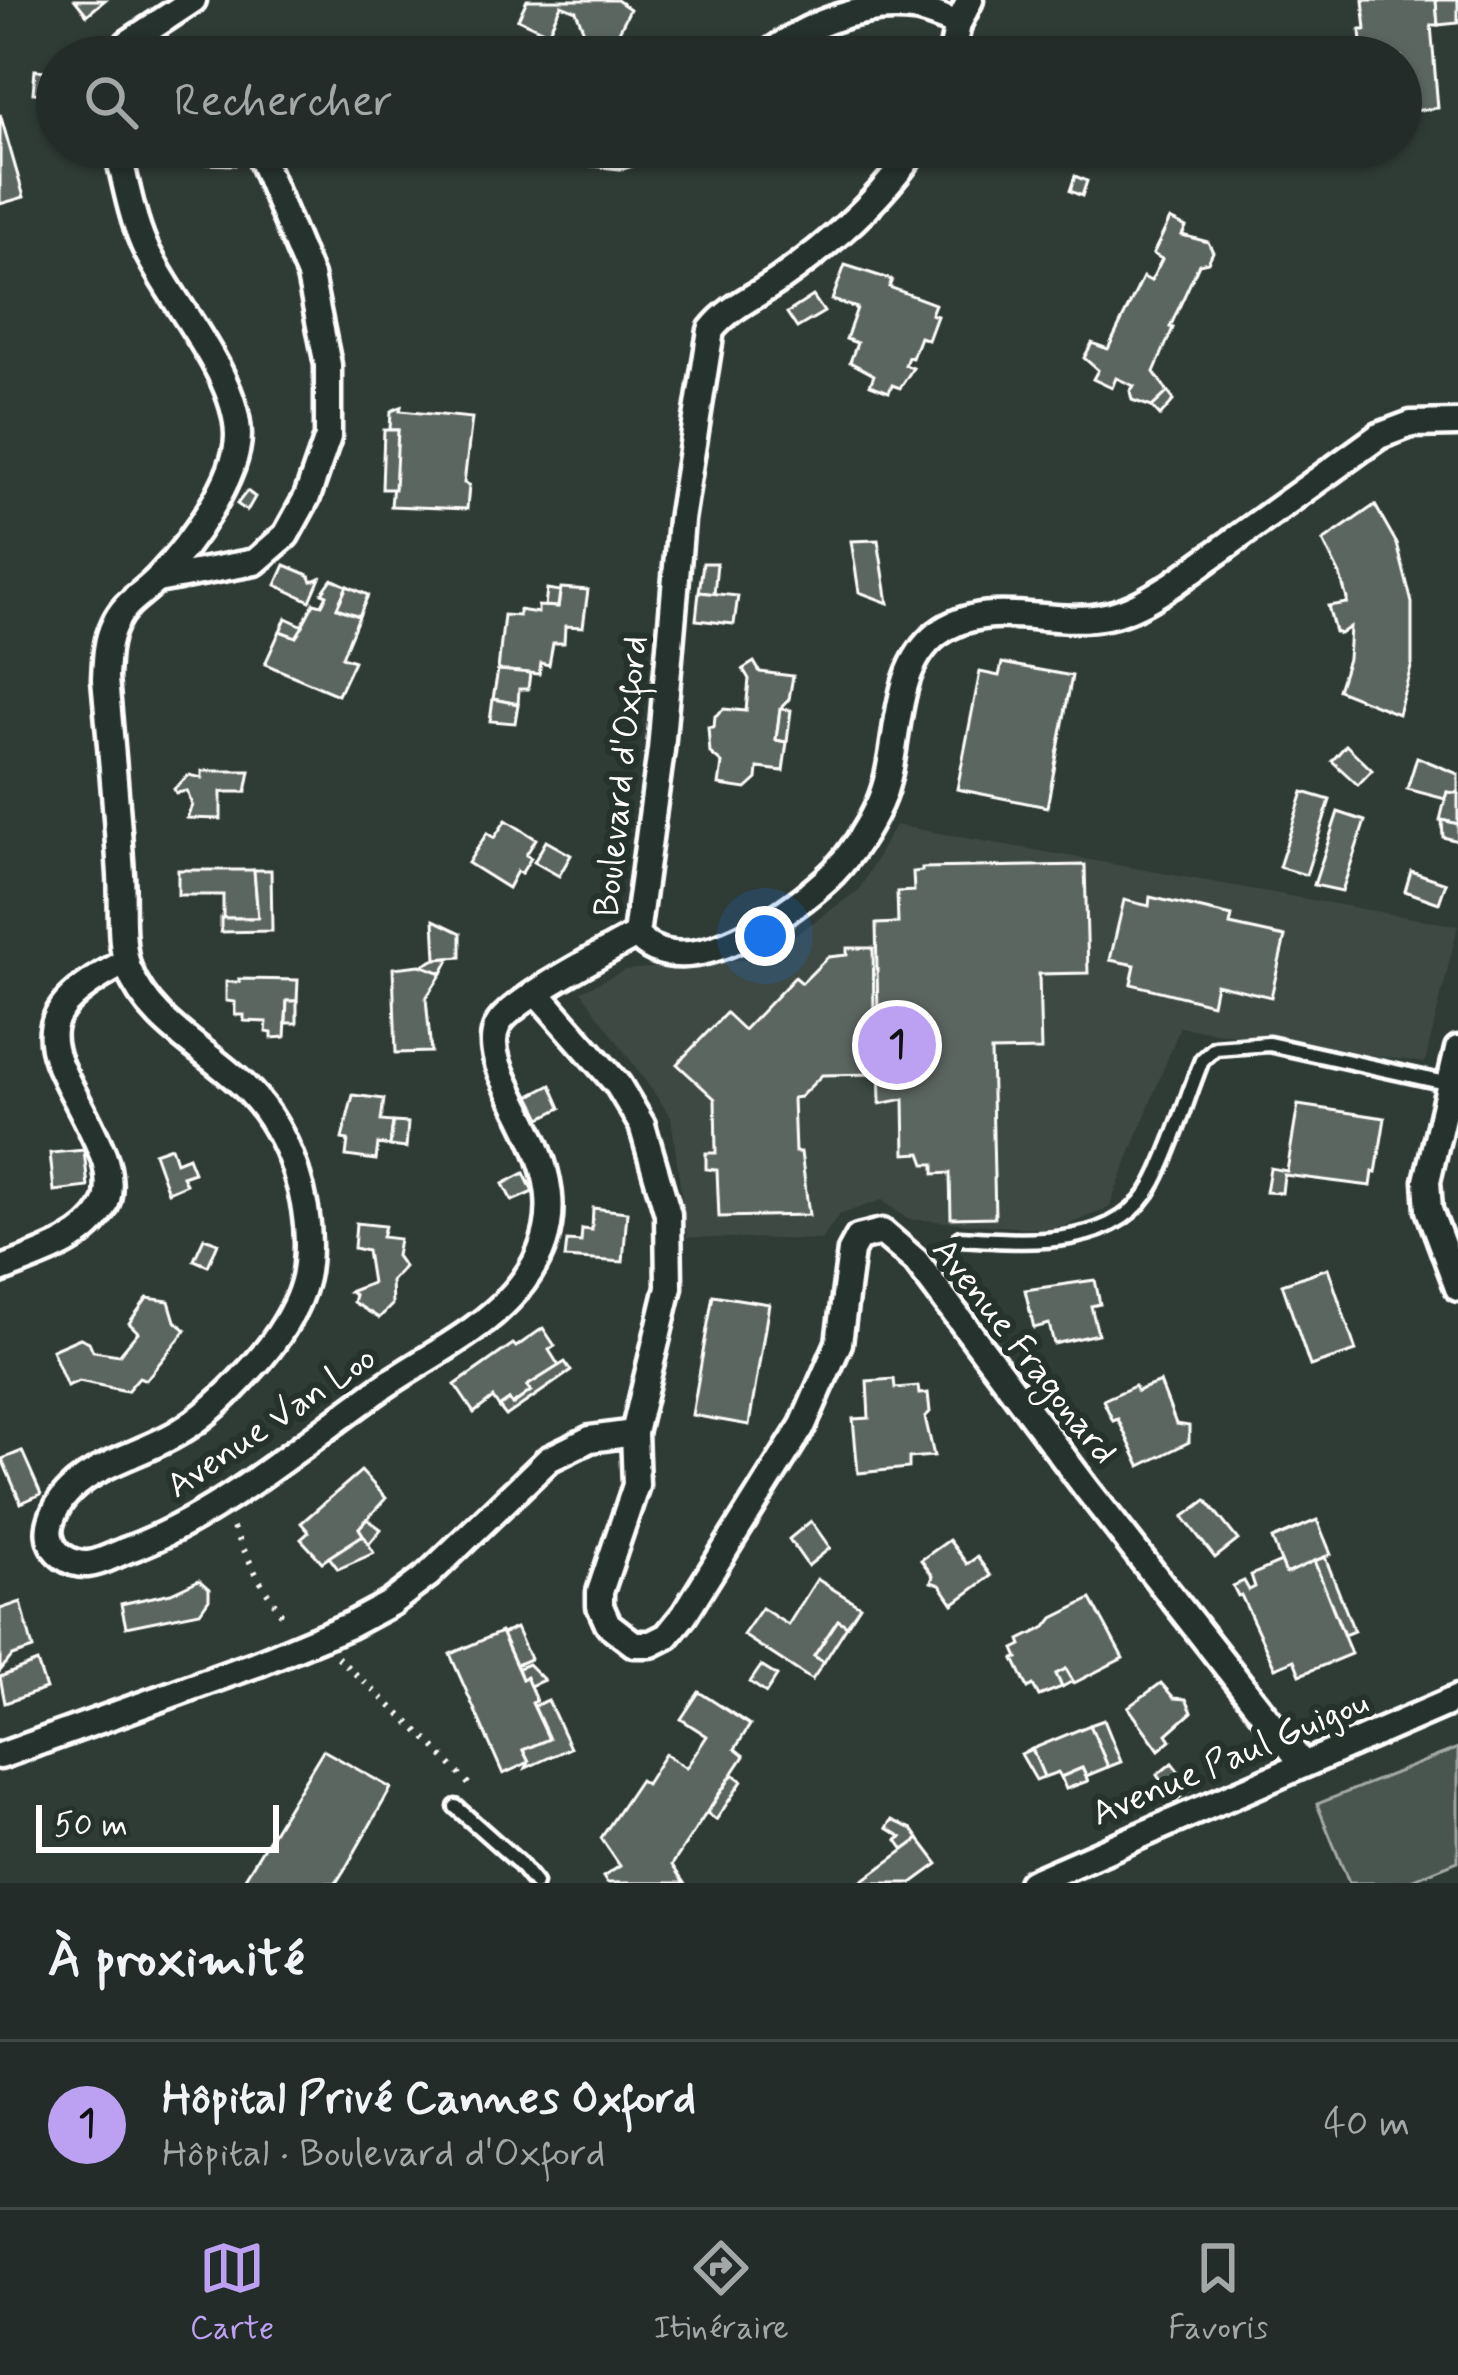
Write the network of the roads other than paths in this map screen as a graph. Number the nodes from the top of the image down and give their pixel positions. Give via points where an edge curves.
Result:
1 (193, 0) edge
2 (970, 0) edge
3 (958, 24) junction
4 (139, 36) edge
5 (795, 36) edge
6 (955, 36) edge
7 (123, 168) edge
8 (265, 168) edge
9 (898, 168) edge
10 (1458, 422) edge
11 (157, 580) junction
12 (636, 935) junction
13 (126, 962) junction
14 (538, 994) junction
15 (1458, 1049) edge
16 (1450, 1084) junction
17 (960, 1238) dead end
18 (0, 1270) edge
19 (1458, 1288) edge
20 (634, 1433) junction
21 (1458, 1698) edge
22 (0, 1756) edge
23 (1302, 1763) junction
24 (456, 1807) dead end
25 (535, 1883) edge
26 (1031, 1883) edge

1 - 4 street
2 - 3 street
3 - 5 street via 915,9 846,13
3 - 6 street
7 - 11 street, Avenue Van Loo via 143,243 224,380 238,435 229,475
8 - 11 street via 310,276 328,365 328,437 286,535 255,562
9 - 12 street, Boulevard d'Oxford via 861,212 710,330
10 - 12 street, Boulevard d'Oxford via 1411,424 1378,436 1138,606 1103,617 980,615 954,622 912,662 882,798 837,869 758,930 702,952 669,955
11 - 13 street, Avenue Van Loo via 130,600 107,646
12 - 14 street, Avenue Van Loo
13 - 14 street, Avenue Van Loo via 155,1012 272,1117 300,1192 308,1267 290,1315 224,1400 64,1497 50,1538 67,1561 89,1564 221,1502 513,1295 550,1232 549,1196 493,1042 506,1015
13 - 18 street via 59,1006 50,1028 108,1168 106,1206 52,1249
14 - 20 street via 618,1085 642,1125 668,1214 669,1287
15 - 16 street
16 - 17 lane via 1269,1044 1216,1048 1202,1060 1154,1183 1138,1204 1075,1236
16 - 19 street via 1427,1181 1429,1210
20 - 22 street via 590,1439 549,1459 391,1603 259,1663
20 - 23 street, Avenue Fragonard via 636,1485 600,1606 620,1637 651,1644 684,1615 803,1424 839,1342 851,1251 858,1238 882,1232 916,1261
21 - 23 street, Avenue Paul Guigou
23 - 26 street, Avenue Paul Guigou
24 - 25 lane

